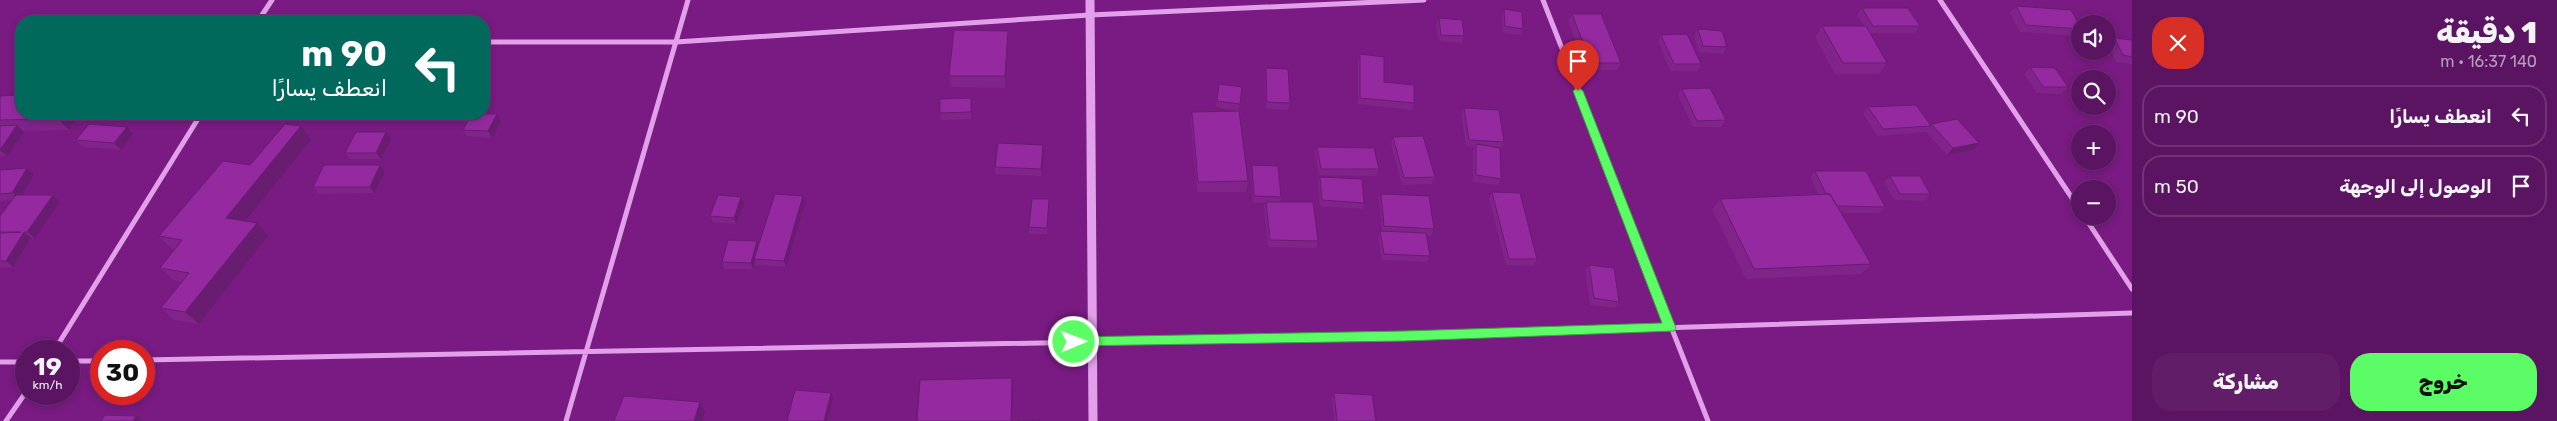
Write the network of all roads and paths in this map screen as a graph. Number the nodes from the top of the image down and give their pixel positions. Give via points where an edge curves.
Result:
1 (272, 0) edge
2 (688, 0) edge
3 (1090, 0) edge
4 (1424, 0) edge
5 (1543, 0) edge
6 (1940, 0) edge
7 (262, 15) edge
8 (1090, 15) junction
9 (490, 42) edge
10 (676, 42) junction
11 (197, 120) edge
12 (2071, 196) edge
13 (2090, 225) edge
14 (2132, 288) edge
15 (2132, 313) edge
16 (1670, 328) junction
17 (61, 340) edge
18 (1093, 342) junction
19 (588, 351) junction
20 (155, 360) edge
21 (0, 362) edge
22 (15, 362) edge
23 (17, 405) edge
24 (6, 421) edge
25 (566, 421) edge
26 (1093, 421) edge
27 (1708, 421) edge

1 - 7 street
2 - 10 street
3 - 8 street
4 - 8 street
5 - 16 street
6 - 12 street
8 - 10 street
8 - 18 street
9 - 10 street
10 - 19 street
11 - 17 street
13 - 14 street
15 - 16 street
16 - 18 street
16 - 27 street
18 - 19 street
18 - 26 street
19 - 20 street
19 - 25 street
21 - 22 street
23 - 24 street

